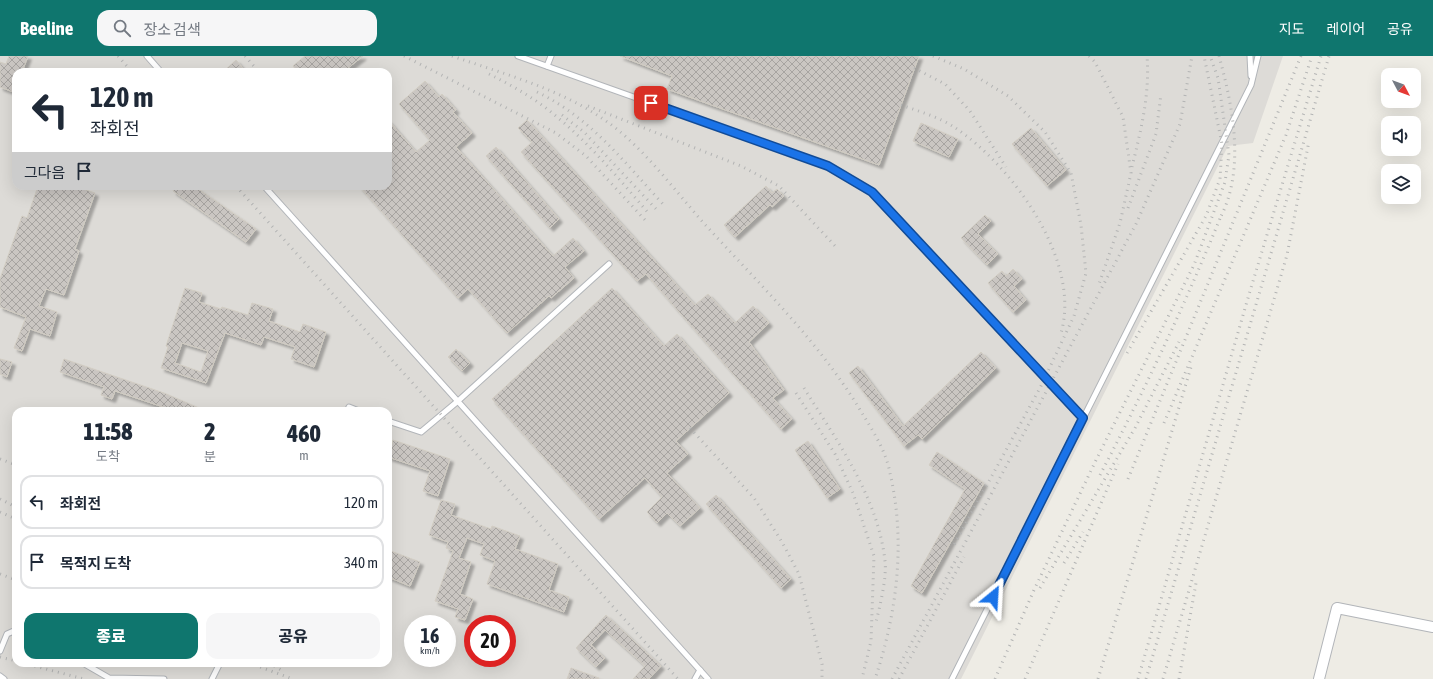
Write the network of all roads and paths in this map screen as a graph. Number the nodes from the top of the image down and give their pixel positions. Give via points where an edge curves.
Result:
1 (147, 56) edge
2 (518, 56) edge
3 (551, 56) edge
4 (1250, 56) edge
5 (1258, 56) edge
6 (547, 66) junction
7 (158, 68) edge
8 (1251, 85) junction
9 (268, 190) edge
10 (609, 264) dead end
11 (458, 401) junction
12 (1083, 418) junction
13 (392, 421) edge
14 (1433, 627) edge
15 (12, 632) edge
16 (0, 651) edge
17 (90, 667) edge
18 (218, 667) edge
19 (700, 670) junction
20 (0, 676) edge
21 (4, 679) edge
22 (164, 679) edge
23 (212, 679) edge
24 (695, 679) edge
25 (708, 679) edge
26 (952, 679) edge
27 (1318, 679) edge

1 - 7 lane
2 - 6 lane
3 - 6 lane
4 - 8 lane
5 - 8 lane
6 - 12 lane via 828,166 872,192
8 - 12 lane
9 - 11 lane
10 - 11 lane
11 - 13 lane via 421,432
11 - 19 lane
12 - 26 lane
14 - 27 street via 1337,608
15 - 16 lane via 7,634
17 - 22 lane via 109,678
18 - 23 lane
19 - 24 lane
19 - 25 lane
20 - 21 lane

